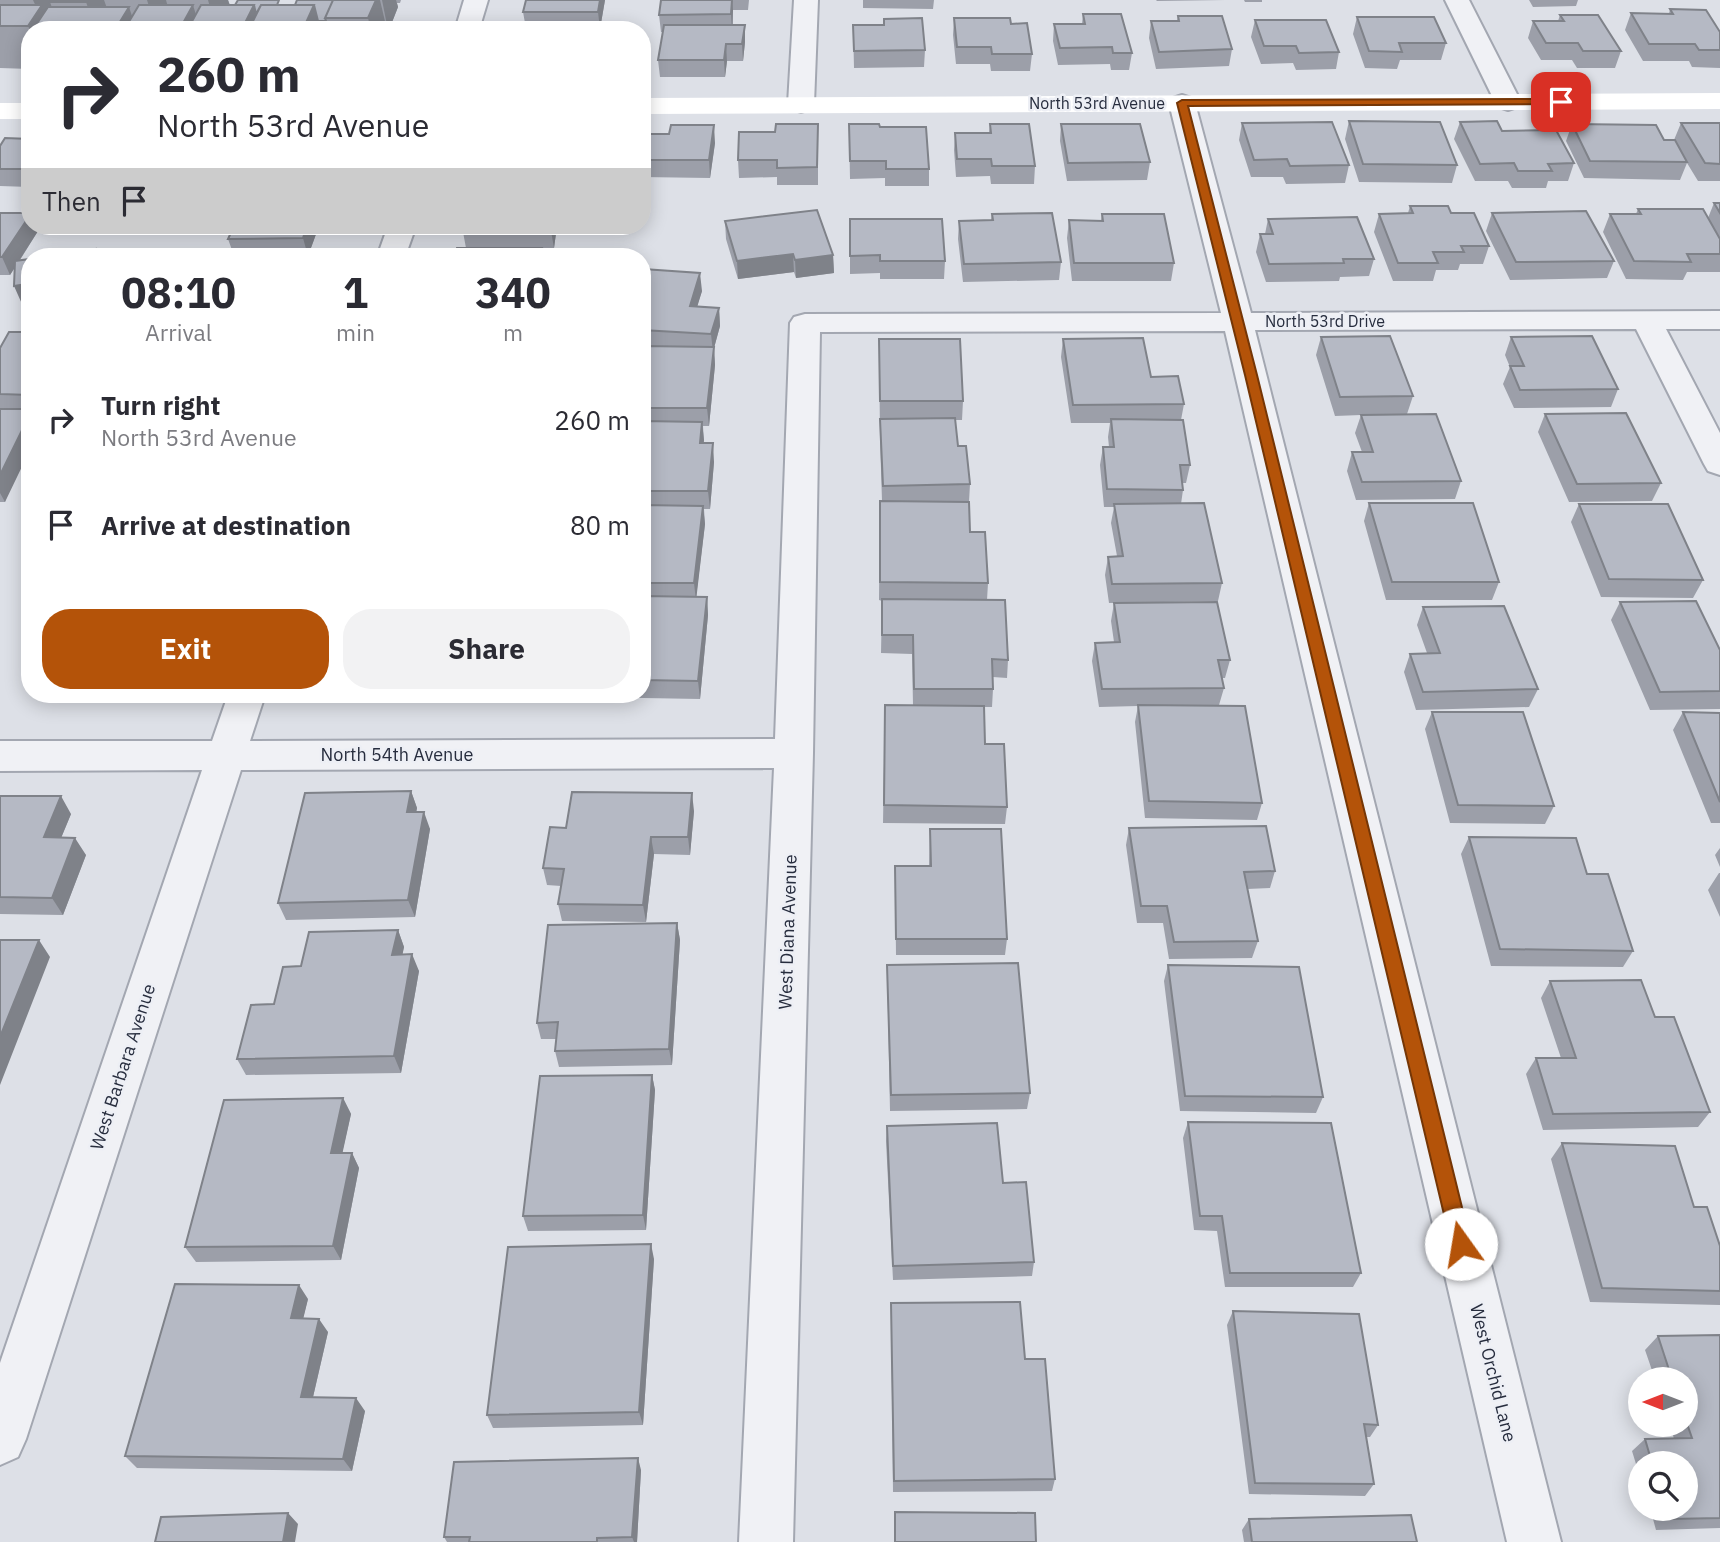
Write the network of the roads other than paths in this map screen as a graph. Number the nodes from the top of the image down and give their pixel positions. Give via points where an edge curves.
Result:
1 (476, 0) edge
2 (806, 0) edge
3 (1457, 0) edge
4 (470, 21) edge
5 (1720, 101) edge
6 (1508, 102) junction
7 (1182, 103) junction
8 (801, 104) junction
9 (651, 106) edge
10 (0, 111) edge
11 (21, 111) edge
12 (1646, 320) junction
13 (1720, 320) edge
14 (1238, 321) junction
15 (804, 323) joint
16 (1720, 464) edge
17 (243, 703) edge
18 (794, 753) junction
19 (0, 756) edge
20 (225, 756) junction
21 (0, 1439) edge
22 (766, 1542) edge
23 (1534, 1542) edge

1 - 4 street
2 - 8 street
3 - 6 street
5 - 6 street, North 53rd Avenue
6 - 7 street, North 53rd Avenue
7 - 8 street, North 53rd Avenue
7 - 14 street, West Orchid Lane
8 - 9 street, North 53rd Avenue
10 - 11 street
12 - 13 street, North 53rd Drive
12 - 14 street, North 53rd Drive
12 - 16 street
14 - 15 street, North 53rd Drive
14 - 23 street, West Orchid Lane
15 - 18 street, West Diana Avenue
17 - 20 street, West Barbara Avenue
18 - 20 street, North 54th Avenue
18 - 22 street, West Diana Avenue
19 - 20 street, North 54th Avenue
20 - 21 street, West Barbara Avenue

